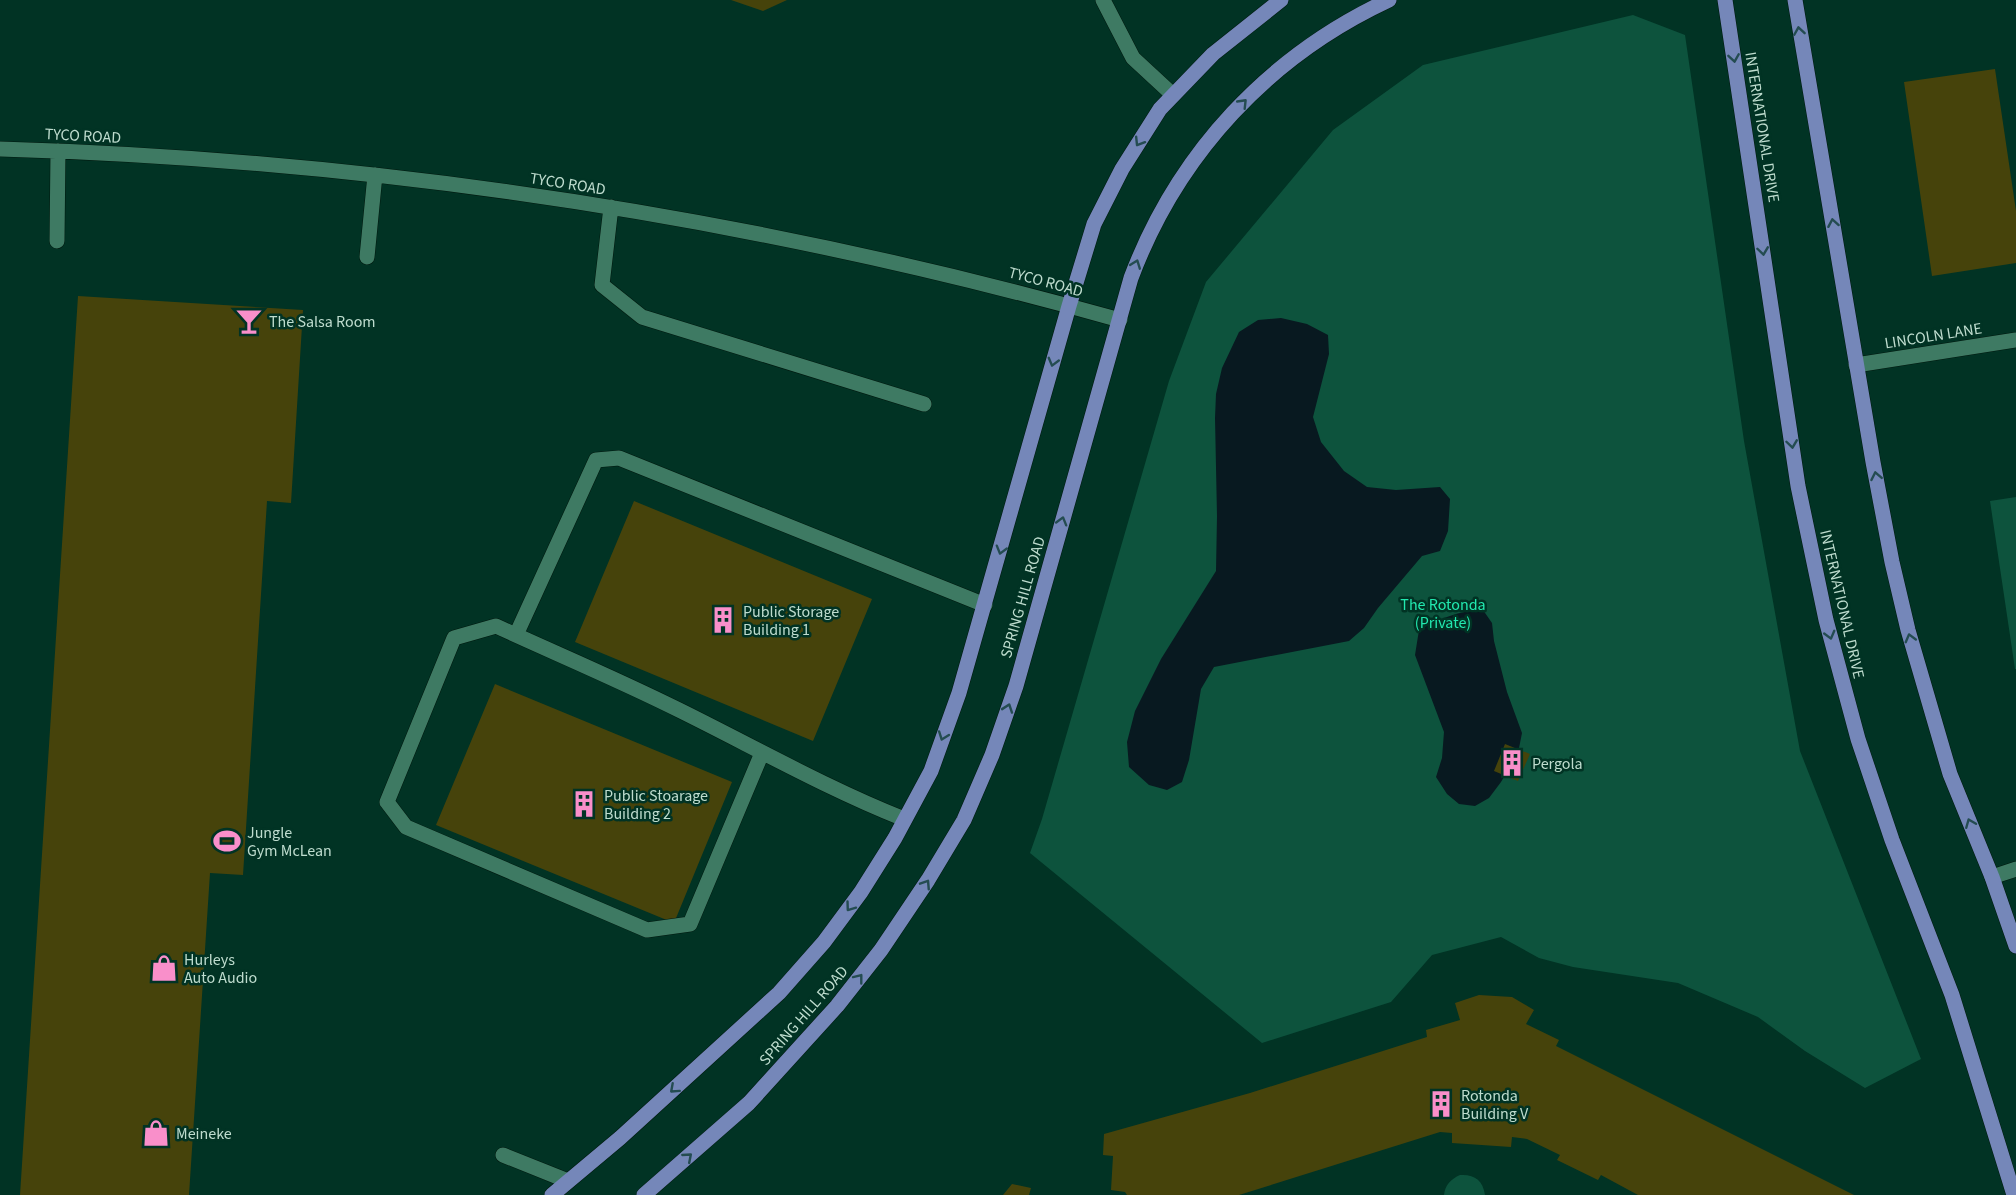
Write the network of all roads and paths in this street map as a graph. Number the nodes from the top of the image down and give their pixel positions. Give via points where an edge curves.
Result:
1 (1103, 0) edge
2 (1281, 0) edge
3 (1389, 0) edge
4 (1725, 0) edge
5 (1795, 0) edge
6 (1173, 95) junction
7 (0, 149) edge
8 (58, 151) junction
9 (375, 175) junction
10 (611, 207) junction
11 (57, 241) dead end
12 (367, 257) dead end
13 (1069, 306) junction
14 (1120, 320) junction
15 (2016, 340) edge
16 (1856, 364) junction
17 (924, 404) dead end
18 (985, 605) junction
19 (516, 635) junction
20 (762, 753) junction
21 (904, 819) junction
22 (2016, 868) edge
23 (1992, 877) junction
24 (2016, 946) edge
25 (503, 1155) dead end
26 (568, 1181) junction
27 (552, 1195) edge
28 (644, 1195) edge
29 (2014, 1195) edge

1 - 6 street via 1133,58
2 - 6 main road, SPRING HILL ROAD via 1213,54
14 -> 3 main road, SPRING HILL ROAD via 1148,236 1176,184 1214,132 1258,87 1300,54 1353,17
4 -> 29 main road, INTERNATIONAL DRIVE via 1798,486 1826,620 1858,739 1952,995
16 -> 5 main road
6 -> 13 main road, SPRING HILL ROAD via 1122,169 1094,224
7 - 8 street, TYCO ROAD
8 - 9 street, TYCO ROAD
8 - 11 street
9 - 10 street, TYCO ROAD
9 - 12 street
10 - 13 street, TYCO ROAD via 800,243
10 - 17 street via 602,285 642,317
13 - 14 street, TYCO ROAD
13 -> 18 main road, SPRING HILL ROAD
28 -> 14 main road, SPRING HILL ROAD via 749,1103 837,1006 881,950 963,820 1016,686
15 - 16 street, LINCOLN LANE
23 -> 16 main road via 1950,774 1908,630
18 - 19 street via 619,458 597,460
18 -> 21 main road, SPRING HILL ROAD via 931,771
19 - 20 street via 678,709
19 - 20 street via 496,626 454,638 387,802 406,827 647,930 690,924
20 - 21 street
21 -> 26 main road, SPRING HILL ROAD via 861,892 779,993
22 - 23 street
23 - 24 main road
25 - 26 street
26 - 27 main road, SPRING HILL ROAD

